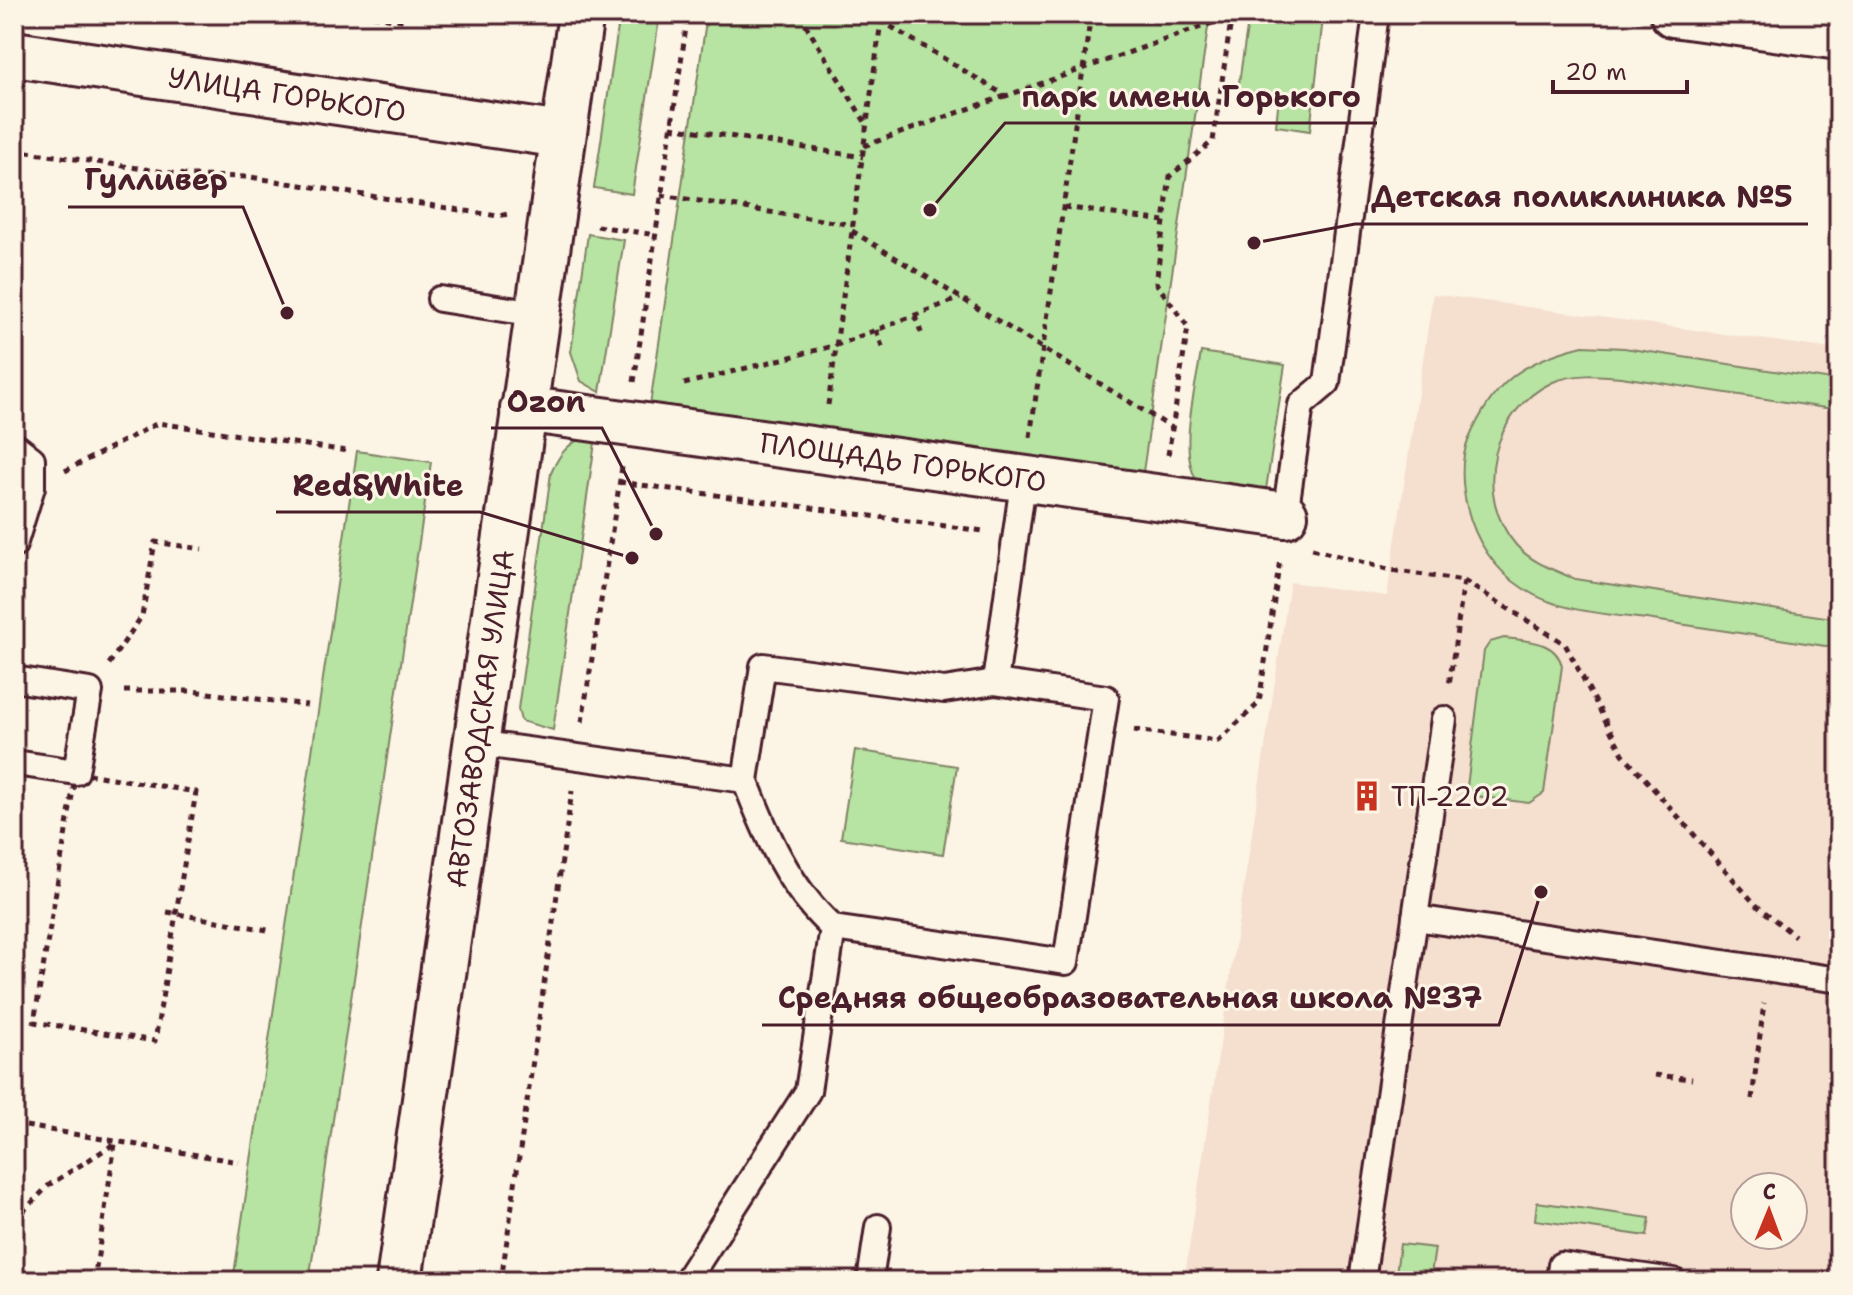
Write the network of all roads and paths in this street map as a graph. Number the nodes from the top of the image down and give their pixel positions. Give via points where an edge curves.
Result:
1 (361, 14) edge
2 (581, 14) edge
3 (688, 14) edge
4 (799, 14) edge
5 (870, 14) edge
6 (1091, 14) edge
7 (1376, 14) edge
8 (1676, 14) edge
9 (1232, 15) edge
10 (882, 17) edge
11 (408, 21) dead end
12 (1789, 22) edge
13 (1839, 37) edge
14 (14, 54) edge
15 (1084, 68) junction
16 (1006, 96) junction
17 (867, 125) junction
18 (671, 127) junction
19 (562, 135) junction
20 (864, 146) junction
21 (14, 150) edge
22 (863, 157) junction
23 (661, 195) junction
24 (1064, 207) junction
25 (550, 219) junction
26 (1164, 221) junction
27 (852, 228) junction
28 (656, 235) junction
29 (961, 298) junction
30 (440, 299) dead end
31 (536, 314) junction
32 (915, 316) junction
33 (876, 330) junction
34 (922, 335) dead end
35 (837, 345) junction
36 (883, 349) dead end
37 (1043, 349) junction
38 (676, 386) dead end
39 (523, 409) junction
40 (629, 423) junction
41 (1172, 428) junction
42 (14, 445) edge
43 (822, 449) junction
44 (347, 451) dead end
45 (1024, 476) junction
46 (619, 482) junction
47 (32, 487) junction
48 (1161, 497) junction
49 (1016, 535) junction
50 (1292, 539) junction
51 (14, 545) edge
52 (202, 549) dead end
53 (1464, 581) junction
54 (108, 666) dead end
55 (14, 679) edge
56 (995, 682) junction
57 (119, 691) dead end
58 (307, 705) dead end
59 (1444, 719) joint
60 (1102, 725) junction
61 (476, 743) junction
62 (577, 756) junction
63 (22, 764) dead end
64 (76, 772) junction
65 (745, 780) junction
66 (167, 912) dead end
67 (176, 914) junction
68 (1415, 918) junction
69 (833, 928) junction
70 (273, 931) dead end
71 (1803, 943) dead end
72 (1768, 970) junction
73 (1839, 980) edge
74 (1655, 1075) dead end
75 (1692, 1079) dead end
76 (1752, 1099) dead end
77 (14, 1124) edge
78 (115, 1143) junction
79 (239, 1162) dead end
80 (14, 1221) edge
81 (878, 1227) dead end
82 (690, 1275) dead end
83 (94, 1281) edge
84 (399, 1281) edge
85 (501, 1281) edge
86 (870, 1281) edge
87 (1362, 1281) edge
88 (1559, 1281) edge
89 (1673, 1281) edge

1 - 11 path
2 - 19 street, АВТОЗАВОДСКАЯ УЛИЦА
3 - 18 path
4 - 17 path
5 - 10 path
6 - 15 path
7 - 50 lane via 1327,383 1301,405
8 - 12 street
9 - 15 path
9 - 26 path via 1213,141 1170,176
10 - 16 path
10 - 17 path
12 - 13 street
14 - 19 street, УЛИЦА ГОРЬКОГО
15 - 16 path
15 - 24 path
16 - 20 path
17 - 20 path
18 - 22 path
18 - 23 path
19 - 25 street, АВТОЗАВОДСКАЯ УЛИЦА
20 - 22 path
21 - 25 path
22 - 27 path
23 - 27 path
23 - 28 path
24 - 26 path
24 - 37 path
25 - 28 path
25 - 31 street, АВТОЗАВОДСКАЯ УЛИЦА
26 - 41 path via 1156,283 1188,327
27 - 29 path
27 - 35 path
28 - 40 path
29 - 32 path
29 - 37 path
30 - 31 lane
31 - 39 street, АВТОЗАВОДСКАЯ УЛИЦА
32 - 33 path
32 - 34 path
33 - 35 path
33 - 36 path
35 - 38 path
35 - 43 path
37 - 41 path
37 - 45 path
39 - 40 street, ПЛОЩАДЬ ГОРЬКОГО
39 - 61 street, АВТОЗАВОДСКАЯ УЛИЦА
40 - 43 street, ПЛОЩАДЬ ГОРЬКОГО
40 - 46 path
41 - 48 path
42 - 47 lane via 32,459
43 - 45 street, ПЛОЩАДЬ ГОРЬКОГО
44 - 47 path via 158,423
45 - 48 street, ПЛОЩАДЬ ГОРЬКОГО
45 - 49 lane
46 - 49 path
46 - 62 path
47 - 51 lane
48 - 50 street, ПЛОЩАДЬ ГОРЬКОГО
49 - 56 lane
50 - 53 path via 1350,562
50 - 60 path via 1259,703 1218,741
52 - 54 path via 155,542 142,616
53 - 59 path
53 - 71 path via 1565,644 1623,754 1756,905
55 - 64 lane via 90,691
56 - 60 lane via 1106,698
56 - 65 lane via 944,690 763,666
57 - 58 path via 191,691
59 - 68 lane
60 - 69 lane via 1066,962
61 - 62 lane
61 - 84 street, АВТОЗАВОДСКАЯ УЛИЦА
62 - 65 lane
62 - 85 path
63 - 64 lane
64 - 67 path via 196,792
64 - 67 path via 34,1022 155,1041
65 - 69 lane via 767,839 808,905
66 - 67 path
67 - 70 path
68 - 72 lane
68 - 87 lane
69 - 82 lane via 808,1091
72 - 73 lane
72 - 76 path
74 - 75 path
77 - 78 path
78 - 79 path
78 - 80 path via 49,1185
78 - 83 path
81 - 86 lane
88 - 89 lane via 1561,1265

